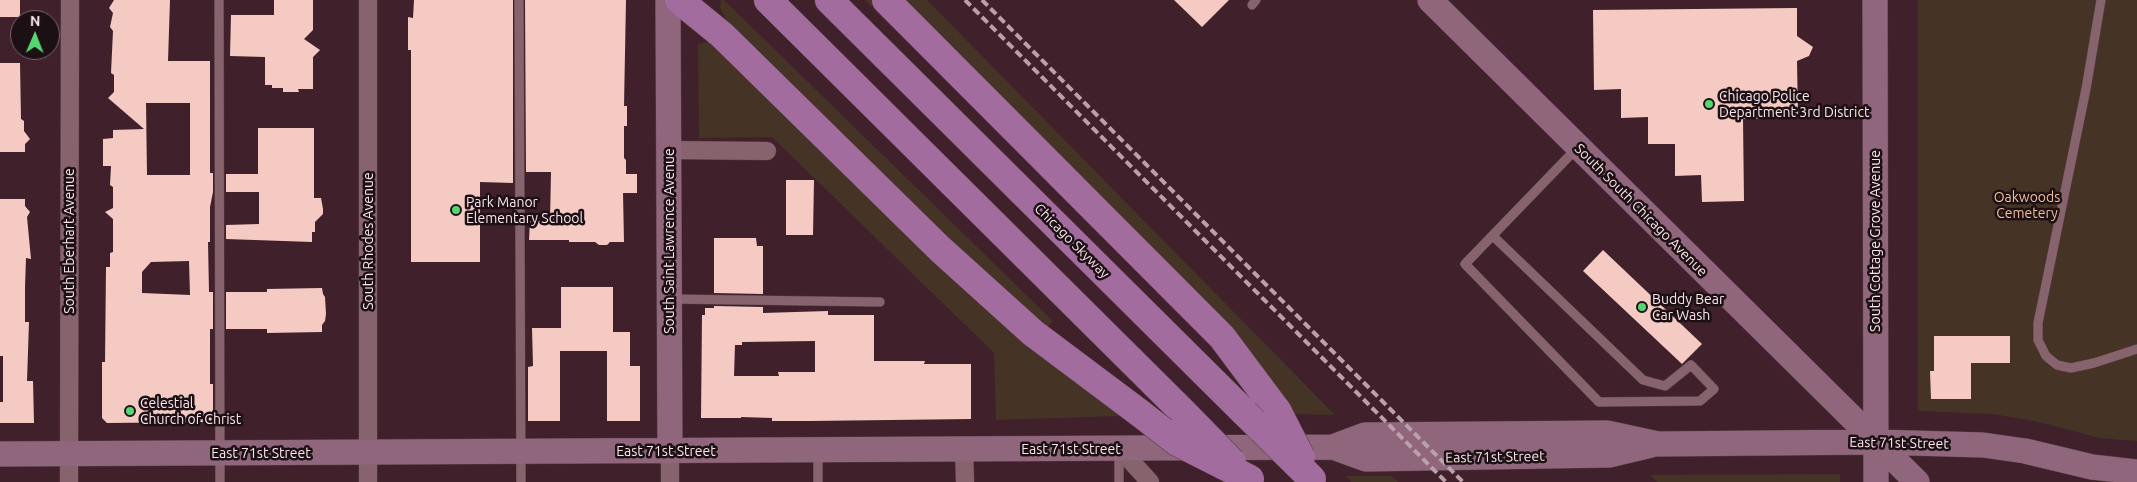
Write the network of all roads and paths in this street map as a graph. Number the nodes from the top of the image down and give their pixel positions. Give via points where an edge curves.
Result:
1 (70, 0) edge
2 (219, 0) edge
3 (368, 0) edge
4 (519, 0) edge
5 (668, 0) edge
6 (680, 0) edge
7 (768, 0) edge
8 (829, 0) edge
9 (886, 0) edge
10 (1430, 0) edge
11 (1875, 0) edge
12 (2100, 0) edge
13 (1578, 147) junction
14 (669, 150) junction
15 (767, 150) dead end
16 (1493, 236) junction
17 (669, 299) junction
18 (880, 302) dead end
19 (2137, 348) edge
20 (1876, 442) junction
21 (1119, 448) junction
22 (964, 449) junction
23 (818, 450) junction
24 (521, 451) junction
25 (670, 451) junction
26 (368, 452) junction
27 (220, 453) junction
28 (0, 454) edge
29 (69, 454) junction
30 (2137, 472) edge
31 (1313, 480) edge
32 (1251, 481) edge
33 (69, 482) edge
34 (220, 482) edge
35 (368, 482) edge
36 (521, 482) edge
37 (670, 482) edge
38 (818, 482) edge
39 (964, 482) edge
40 (1119, 482) edge
41 (1150, 482) edge
42 (1876, 482) edge
43 (1917, 482) edge

1 - 29 street, South Eberhart Avenue
2 - 27 lane
3 - 26 street, South Rhodes Avenue
4 - 24 lane
5 - 14 main road, South Saint Lawrence Avenue
6 - 32 highway, bridge via 722,35 940,249 1033,334 1177,442
7 - 32 highway, bridge
8 - 31 highway, Chicago Skyway, bridge
9 - 31 highway, bridge via 1222,337 1278,412
10 - 13 main road, South South Chicago Avenue
11 - 20 main road, South Cottage Grove Avenue
12 - 19 lane via 2086,89 2038,323 2038,340 2046,356 2057,365 2071,368
13 - 16 lane
13 - 20 main road, South South Chicago Avenue
14 - 15 street
14 - 17 main road, South Saint Lawrence Avenue
16 - 16 lane via 1643,380 1665,386 1690,365 1714,389 1700,401 1599,402 1465,264
17 - 18 lane
17 - 25 main road, South Saint Lawrence Avenue
20 - 21 main road, East 71st Street via 1658,444 1607,433 1365,435 1333,447
20 - 30 main road, East 71st Street via 1983,445 2092,467
20 - 42 main road, South Cottage Grove Avenue
20 - 43 main road, South South Chicago Avenue
21 - 22 main road, East 71st Street
21 - 40 lane
21 - 41 street
22 - 23 main road, East 71st Street
22 - 39 street
23 - 25 main road, East 71st Street
23 - 38 lane
24 - 25 main road, East 71st Street
24 - 26 main road, East 71st Street
24 - 36 lane
25 - 37 street, South Saint Lawrence Avenue
26 - 27 main road, East 71st Street
26 - 35 street, South Rhodes Avenue
27 - 29 main road, East 71st Street
27 - 34 lane
28 - 29 main road, East 71st Street
29 - 33 street, South Eberhart Avenue

